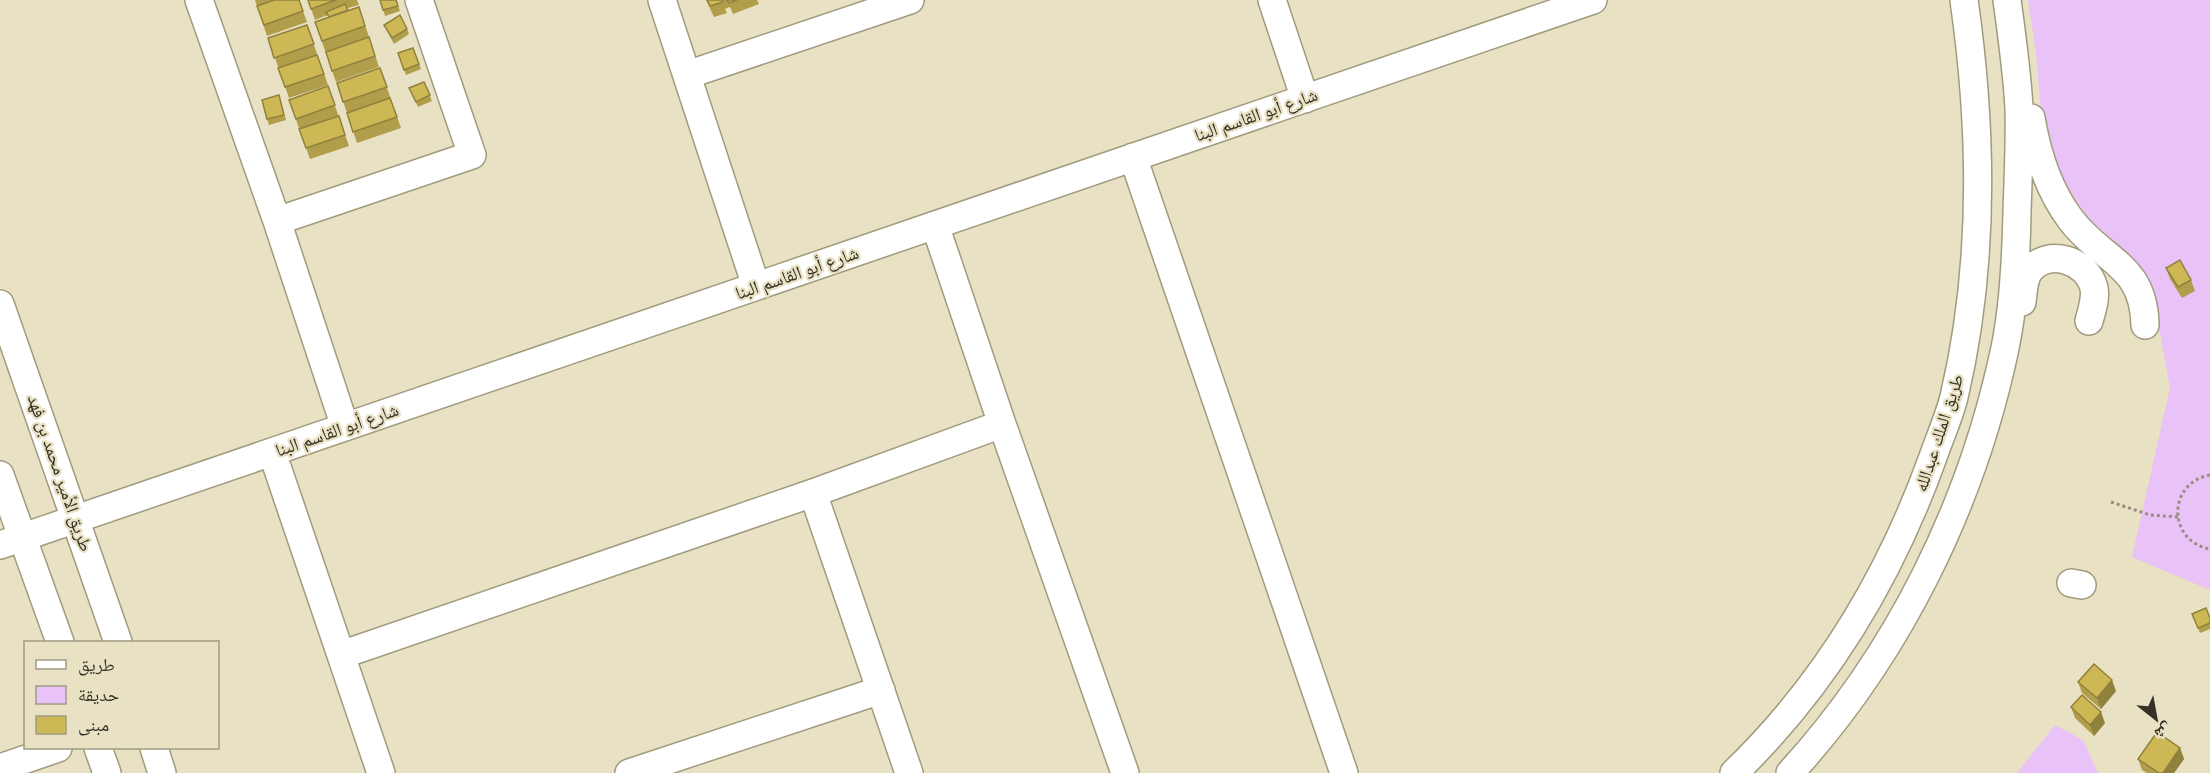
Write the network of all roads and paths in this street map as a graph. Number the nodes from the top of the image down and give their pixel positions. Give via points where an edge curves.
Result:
1 (199, 0) edge
2 (420, 0) edge
3 (662, 0) edge
4 (1272, 0) edge
5 (1593, 0) edge
6 (1964, 0) edge
7 (2007, 0) edge
8 (900, 2) edge
9 (2014, 52) junction
10 (687, 75) junction
11 (1305, 99) junction
12 (1133, 157) junction
13 (277, 221) junction
14 (935, 225) junction
15 (756, 286) junction
16 (0, 304) edge
17 (2089, 321) dead end
18 (2145, 325) dead end
19 (1002, 424) junction
20 (345, 427) junction
21 (1979, 445) junction
22 (272, 452) junction
23 (0, 475) edge
24 (2210, 475) edge
25 (813, 493) junction
26 (2110, 502) dead end
27 (2178, 517) junction
28 (77, 519) junction
29 (11, 542) edge
30 (2210, 549) edge
31 (60, 641) edge
32 (118, 641) edge
33 (341, 655) junction
34 (881, 690) junction
35 (52, 749) edge
36 (99, 749) edge
37 (155, 749) edge
38 (0, 768) edge
39 (107, 773) edge
40 (162, 773) edge
41 (381, 773) edge
42 (629, 773) edge
43 (909, 773) edge
44 (1125, 773) edge
45 (1344, 773) edge
46 (1734, 773) edge
47 (1790, 773) edge

1 - 13 street
2 - 13 street via 472,155
3 - 10 street
4 - 11 street
5 - 11 street, شارع أبو القاسم البنا
6 - 46 street, طريق الملك عبدالله via 1974,73 1979,182 1965,337 1953,400 1918,498 1865,606 1784,722
7 - 9 street
8 - 10 street
9 - 18 street via 2041,165 2071,220 2127,271 2145,304
9 - 21 street via 2019,159 2013,273 2005,347
10 - 15 street
11 - 12 street, شارع أبو القاسم البنا
12 - 14 street, شارع أبو القاسم البنا
12 - 45 street
13 - 20 street
14 - 15 street, شارع أبو القاسم البنا
14 - 19 street
15 - 20 street, شارع أبو القاسم البنا
16 - 28 street, طريق الأمير محمد بن فهد
17 - 21 street via 2094,287 2081,268 2060,259 2037,264 2028,272 2003,401
19 - 25 street
19 - 44 street
20 - 22 street, شارع أبو القاسم البنا
21 - 47 street via 1961,497 1901,623 1864,682
22 - 28 street, شارع أبو القاسم البنا
22 - 33 street
23 - 29 street
24 - 27 path via 2186,487 2179,501
25 - 33 street
25 - 34 street
26 - 27 path via 2150,515
27 - 30 path via 2187,538
28 - 29 street, شارع أبو القاسم البنا
28 - 32 street, طريق الأمير محمد بن فهد
29 - 31 street
33 - 41 street
34 - 42 street
34 - 43 street
35 - 38 street
36 - 39 street
37 - 40 street

